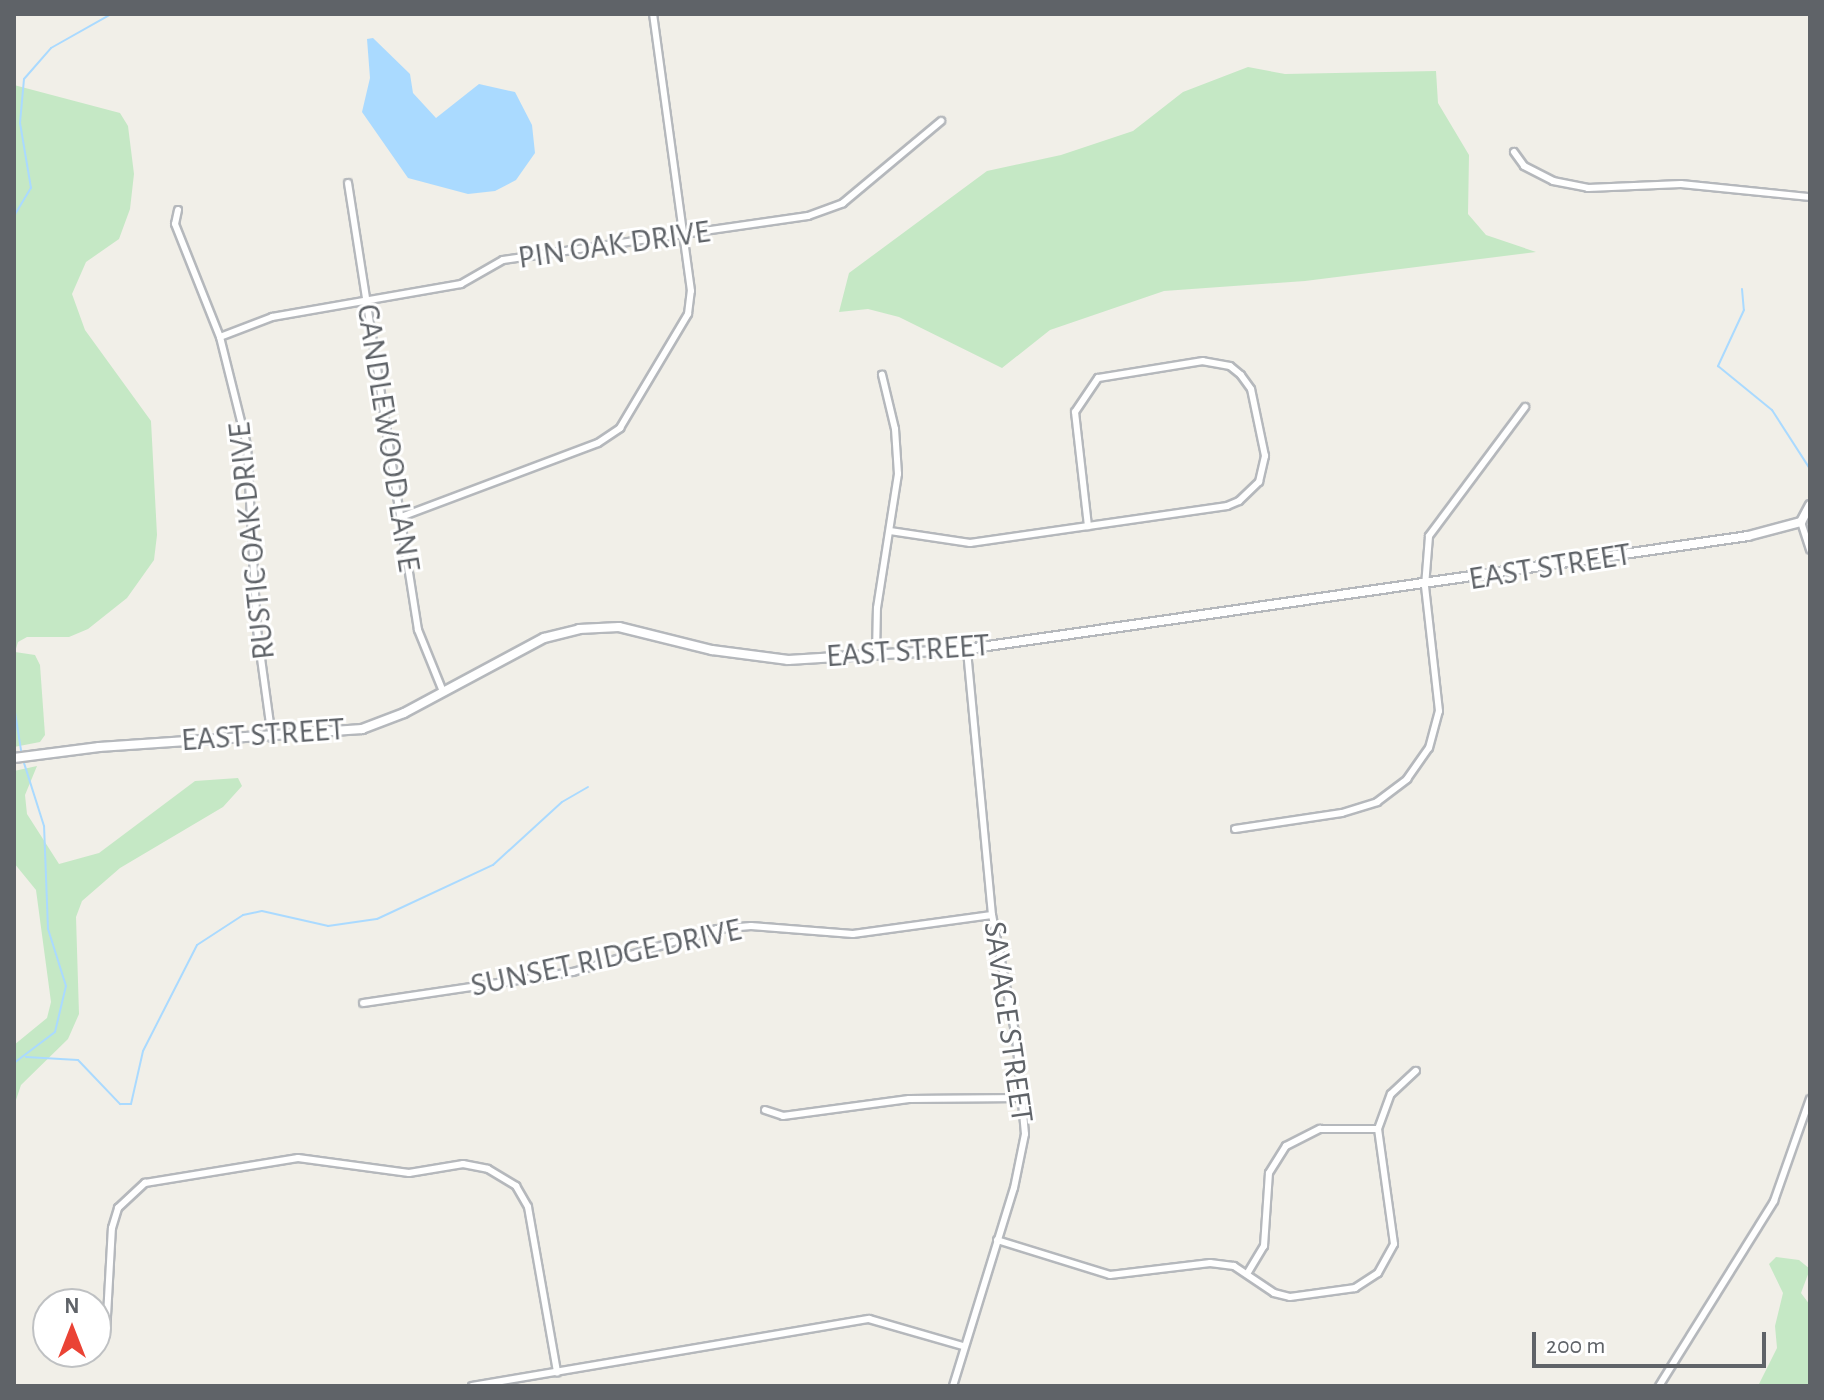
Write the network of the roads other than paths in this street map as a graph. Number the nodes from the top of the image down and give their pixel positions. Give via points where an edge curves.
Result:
1 (653, 14) edge
2 (941, 121) dead end
3 (1514, 152) dead end
4 (348, 183) dead end
5 (1810, 197) edge
6 (178, 210) dead end
7 (684, 236) junction
8 (366, 301) junction
9 (220, 337) junction
10 (882, 375) dead end
11 (1525, 407) dead end
12 (1810, 505) edge
13 (401, 517) junction
14 (1801, 522) junction
15 (1088, 526) junction
16 (890, 531) junction
17 (1810, 550) edge
18 (1425, 586) junction
19 (967, 649) junction
20 (876, 654) junction
21 (442, 689) junction
22 (272, 738) junction
23 (14, 758) edge
24 (1235, 829) dead end
25 (992, 915) junction
26 (363, 1003) dead end
27 (1416, 1071) dead end
28 (1022, 1098) junction
29 (1810, 1099) edge
30 (765, 1110) dead end
31 (1378, 1129) junction
32 (997, 1240) junction
33 (1247, 1274) junction
34 (109, 1288) edge
35 (963, 1346) junction
36 (557, 1372) junction
37 (472, 1386) edge
38 (953, 1386) edge
39 (1659, 1386) edge

1 - 7 street
2 - 7 street, PIN OAK DRIVE via 843,203 808,216
3 - 5 street via 1524,166 1553,181 1588,188 1681,184
4 - 8 street, CANDLEWOOD LANE
6 - 9 street, RUSTIC OAK DRIVE via 175,224
7 - 8 street, PIN OAK DRIVE via 503,260 461,284
7 - 13 street via 691,291 688,314 620,428 598,443
8 - 9 street, PIN OAK DRIVE via 272,317
8 - 13 street, CANDLEWOOD LANE
9 - 22 street, RUSTIC OAK DRIVE via 247,445 257,629
10 - 16 street via 895,429 898,474
11 - 18 street via 1429,536 1423,559
12 - 14 street
13 - 21 street, CANDLEWOOD LANE via 418,630
14 - 17 street
14 - 18 street, EAST STREET via 1748,536
15 - 15 street via 1227,506 1250,493 1259,482 1265,456 1251,389 1241,375 1230,366 1203,361 1098,378 1075,412
15 - 16 street via 956,544
16 - 20 street via 877,608
18 - 19 street, EAST STREET
18 - 24 street via 1439,711 1429,748 1407,779 1377,802 1342,813
19 - 20 street, EAST STREET
19 - 25 street, SAVAGE STREET
20 - 21 street, EAST STREET via 788,660 712,650 619,627 579,629 544,638
21 - 22 street, EAST STREET via 404,713 362,729
22 - 23 street, EAST STREET via 145,743
25 - 26 street, SUNSET RIDGE DRIVE via 853,934 751,926 717,929 573,972
25 - 28 street, SAVAGE STREET
27 - 31 street via 1391,1094
28 - 30 street via 909,1099 783,1116
28 - 32 street, SAVAGE STREET via 1025,1134
29 - 39 street via 1774,1201
31 - 33 street via 1320,1129 1286,1146 1269,1173 1264,1246
31 - 33 street via 1394,1230 1389,1259 1378,1273 1355,1288 1290,1297
32 - 33 street via 1110,1275 1210,1263
32 - 35 street, SAVAGE STREET
34 - 36 street via 118,1208 145,1183 298,1158 409,1173 463,1164 488,1169 516,1186 528,1207
35 - 36 street via 869,1319
35 - 38 street, SAVAGE STREET
36 - 37 street

